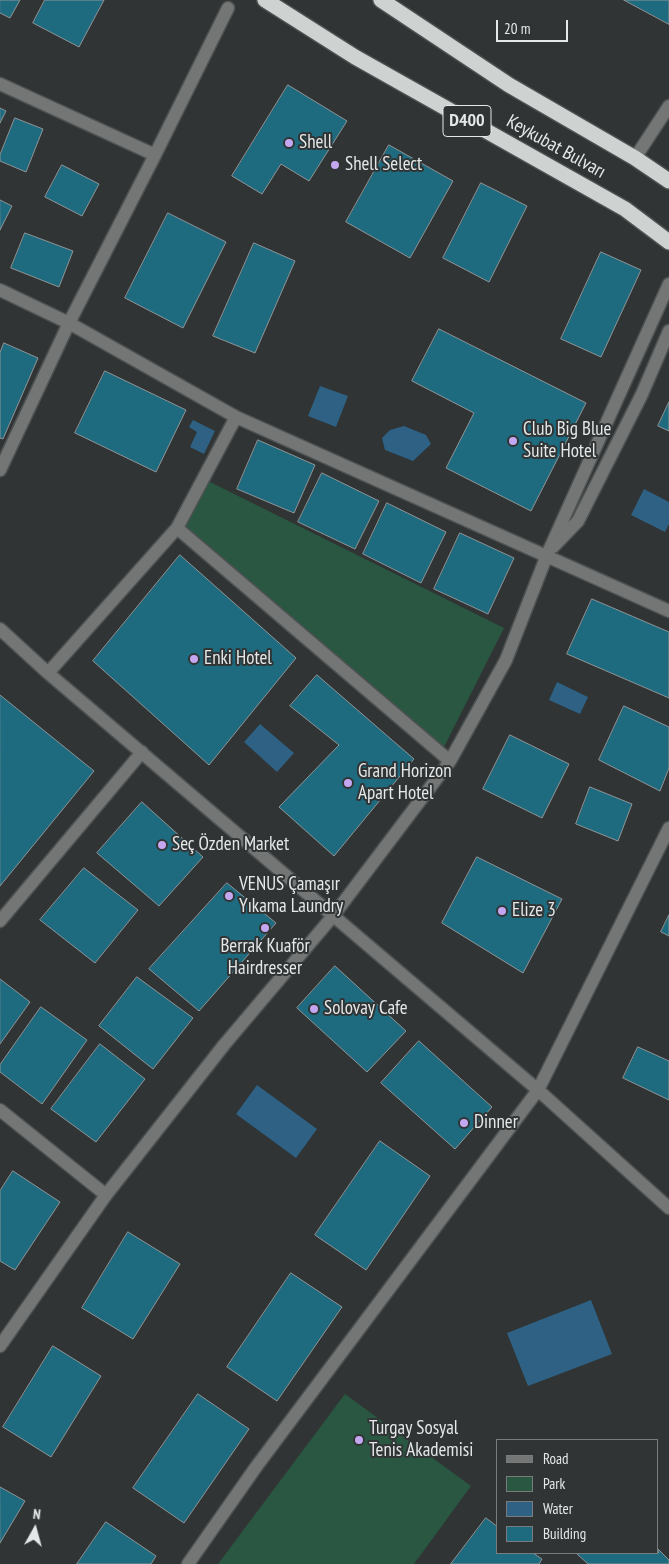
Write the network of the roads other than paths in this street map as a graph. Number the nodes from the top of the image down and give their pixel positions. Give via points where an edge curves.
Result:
1 (265, 0) edge
2 (381, 0) edge
3 (228, 8) dead end
4 (0, 84) edge
5 (669, 106) edge
6 (155, 156) junction
7 (635, 158) junction
8 (669, 181) edge
9 (669, 242) edge
10 (669, 284) edge
11 (0, 290) edge
12 (69, 323) junction
13 (669, 331) edge
14 (236, 417) junction
15 (0, 470) edge
16 (177, 528) junction
17 (547, 555) junction
18 (669, 611) edge
19 (0, 629) edge
20 (48, 673) junction
21 (142, 752) junction
22 (450, 761) junction
23 (669, 828) edge
24 (333, 916) junction
25 (0, 921) edge
26 (538, 1090) junction
27 (0, 1110) edge
28 (106, 1195) junction
29 (669, 1208) edge
30 (0, 1346) edge
31 (188, 1564) edge

1 - 9 highway, Keykubat Bulvarı / D400 via 355,57 625,209
2 - 7 highway, Keykubat Bulvarı / D400 via 510,85
3 - 6 street
4 - 6 street
5 - 7 street
6 - 12 street
7 - 8 highway, Keykubat Bulvarı / D400
10 - 17 street
11 - 12 street
12 - 14 street
12 - 15 street
13 - 17 street via 642,394 578,520
14 - 16 street
14 - 17 street
16 - 20 street
16 - 22 street
17 - 18 street
17 - 22 street via 506,660
19 - 20 street
20 - 21 street
21 - 24 street
21 - 25 street
22 - 24 street
23 - 26 street
24 - 26 street
24 - 28 street via 224,1044
26 - 29 street
26 - 31 street via 256,1466
27 - 28 street
28 - 30 street

